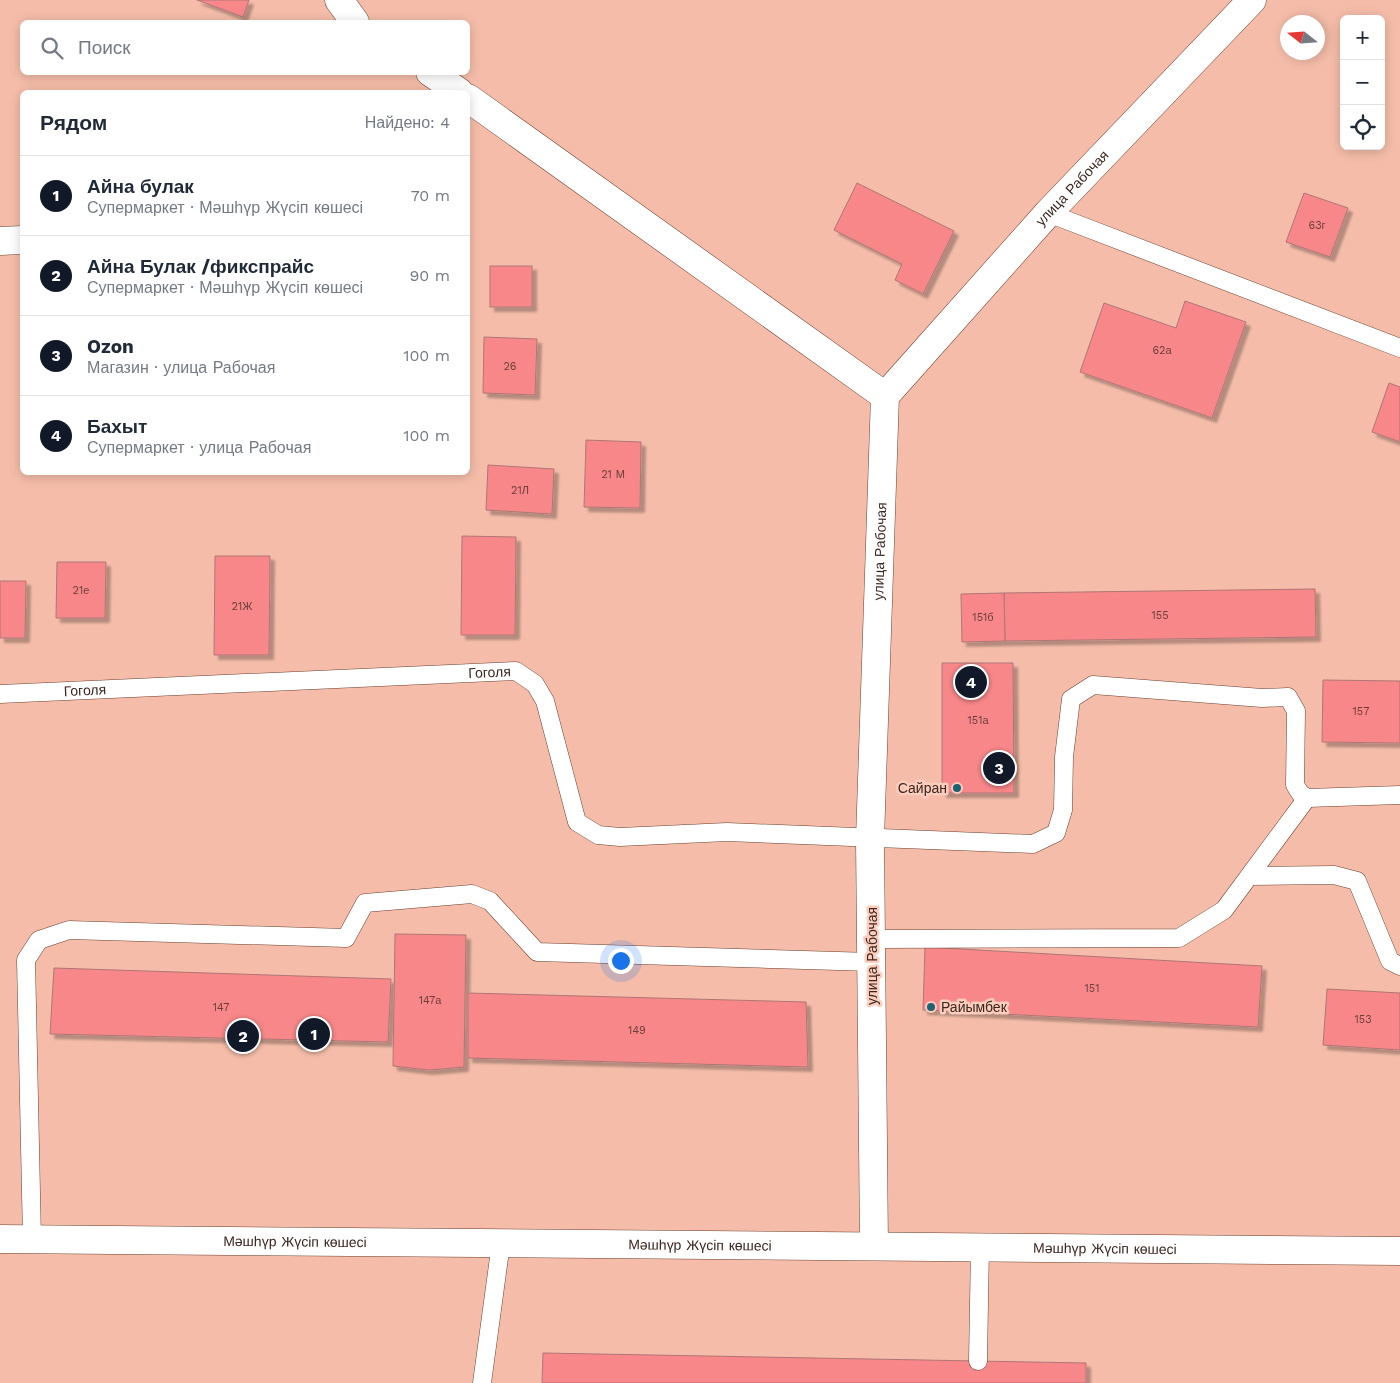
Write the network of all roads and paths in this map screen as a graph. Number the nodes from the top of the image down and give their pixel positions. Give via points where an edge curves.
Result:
1 (339, 0) edge
2 (1252, 0) edge
3 (354, 20) edge
4 (434, 75) edge
5 (455, 90) edge
6 (470, 101) edge
7 (1048, 213) junction
8 (20, 240) edge
9 (0, 241) edge
10 (1400, 348) edge
11 (885, 396) junction
12 (0, 694) edge
13 (1400, 795) edge
14 (1307, 798) junction
15 (870, 839) junction
16 (1250, 876) junction
17 (872, 950) junction
18 (1400, 966) edge
19 (0, 1239) edge
20 (32, 1239) junction
21 (501, 1243) junction
22 (874, 1246) junction
23 (980, 1247) junction
24 (1400, 1251) edge
25 (978, 1361) dead end
26 (482, 1383) edge

1 - 3 street
2 - 7 street, улица Рабочая
4 - 5 street
6 - 11 street
7 - 10 lane
7 - 11 street, улица Рабочая
8 - 9 street
11 - 15 street, улица Рабочая
12 - 15 lane, Гоголя via 516,671 534,684 545,701 577,822 598,835 620,837 727,832
13 - 14 lane
14 - 15 lane, Гоголя via 1295,785 1296,711 1288,697 1262,698 1093,685 1071,699 1064,757 1063,810 1056,832 1033,844
14 - 16 lane
15 - 17 street, улица Рабочая
16 - 17 lane via 1224,910 1179,938
16 - 18 lane via 1334,876 1358,881 1390,961
17 - 20 lane via 537,952 490,901 472,894 365,903 346,938 69,930 39,940 26,960
17 - 22 street, улица Рабочая
19 - 20 street, Мәшһүр Жүсіп көшесі
20 - 21 street, Мәшһүр Жүсіп көшесі
21 - 22 street, Мәшһүр Жүсіп көшесі
21 - 26 lane
22 - 23 street, Мәшһүр Жүсіп көшесі
23 - 24 street, Мәшһүр Жүсіп көшесі
23 - 25 lane

